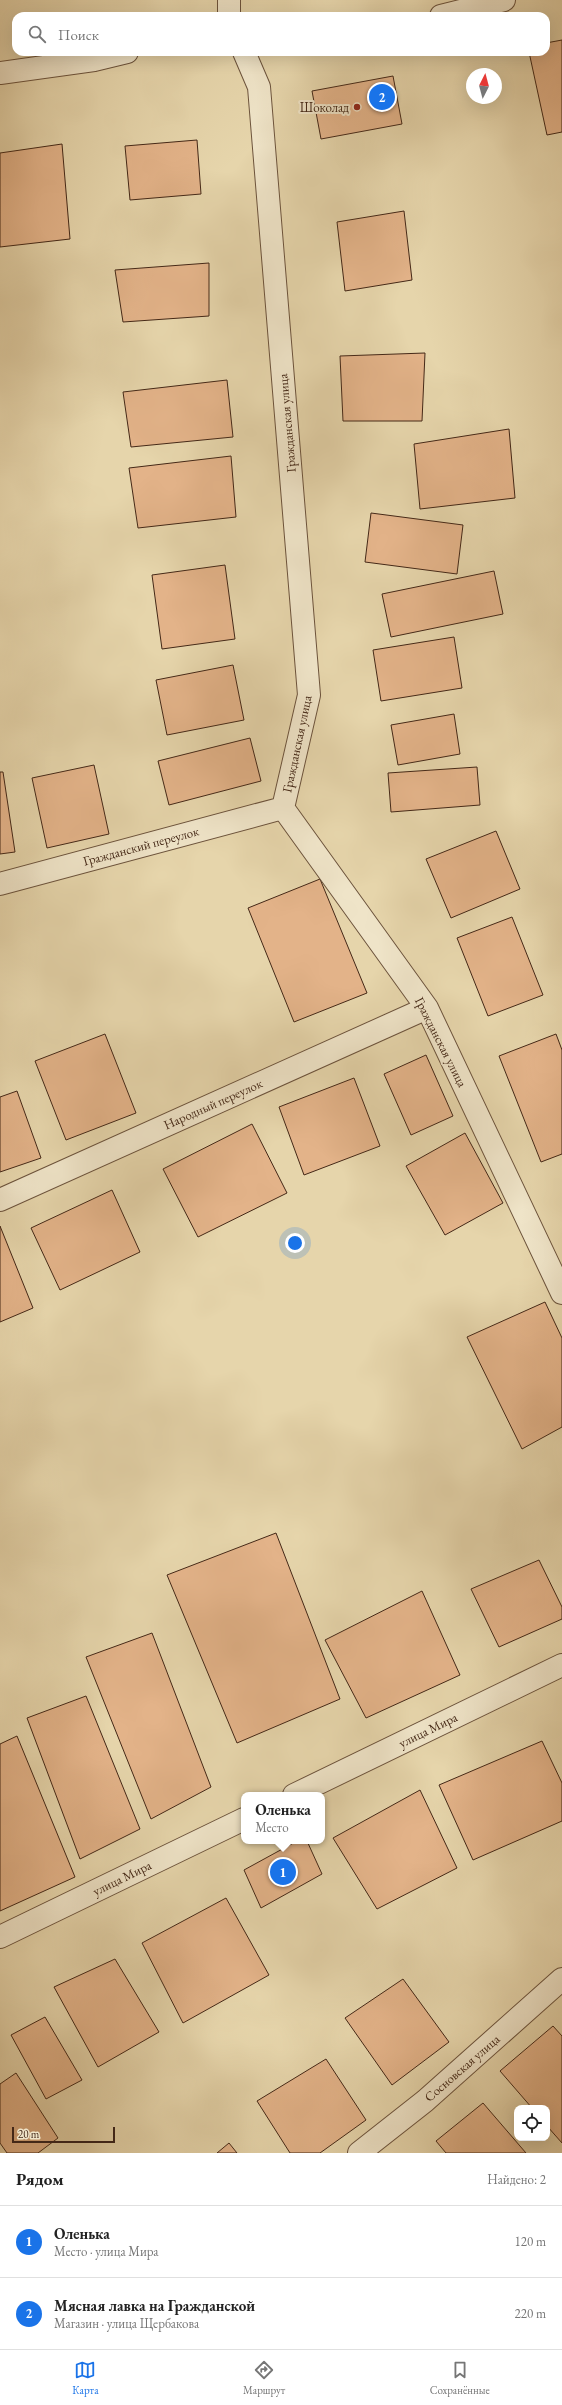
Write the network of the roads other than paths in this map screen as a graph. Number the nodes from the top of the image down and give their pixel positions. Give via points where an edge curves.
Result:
1 (504, 0) edge
2 (457, 12) edge
3 (110, 56) edge
4 (246, 56) edge
5 (0, 73) edge
6 (283, 808) junction
7 (0, 884) edge
8 (427, 1008) junction
9 (0, 1200) edge
10 (562, 1293) edge
11 (562, 1665) edge
12 (300, 1792) edge
13 (241, 1820) edge
14 (0, 1937) edge
15 (562, 1979) edge
16 (359, 2153) edge

1 - 2 street
3 - 5 street
4 - 6 street, Гражданская улица via 259,87 309,695
6 - 7 street, Гражданский переулок
6 - 8 street, Гражданская улица
8 - 9 street, Народный переулок
8 - 10 street, Гражданская улица
11 - 12 street, улица Мира
13 - 14 street, улица Мира
15 - 16 street, Сосновская улица via 425,2101

